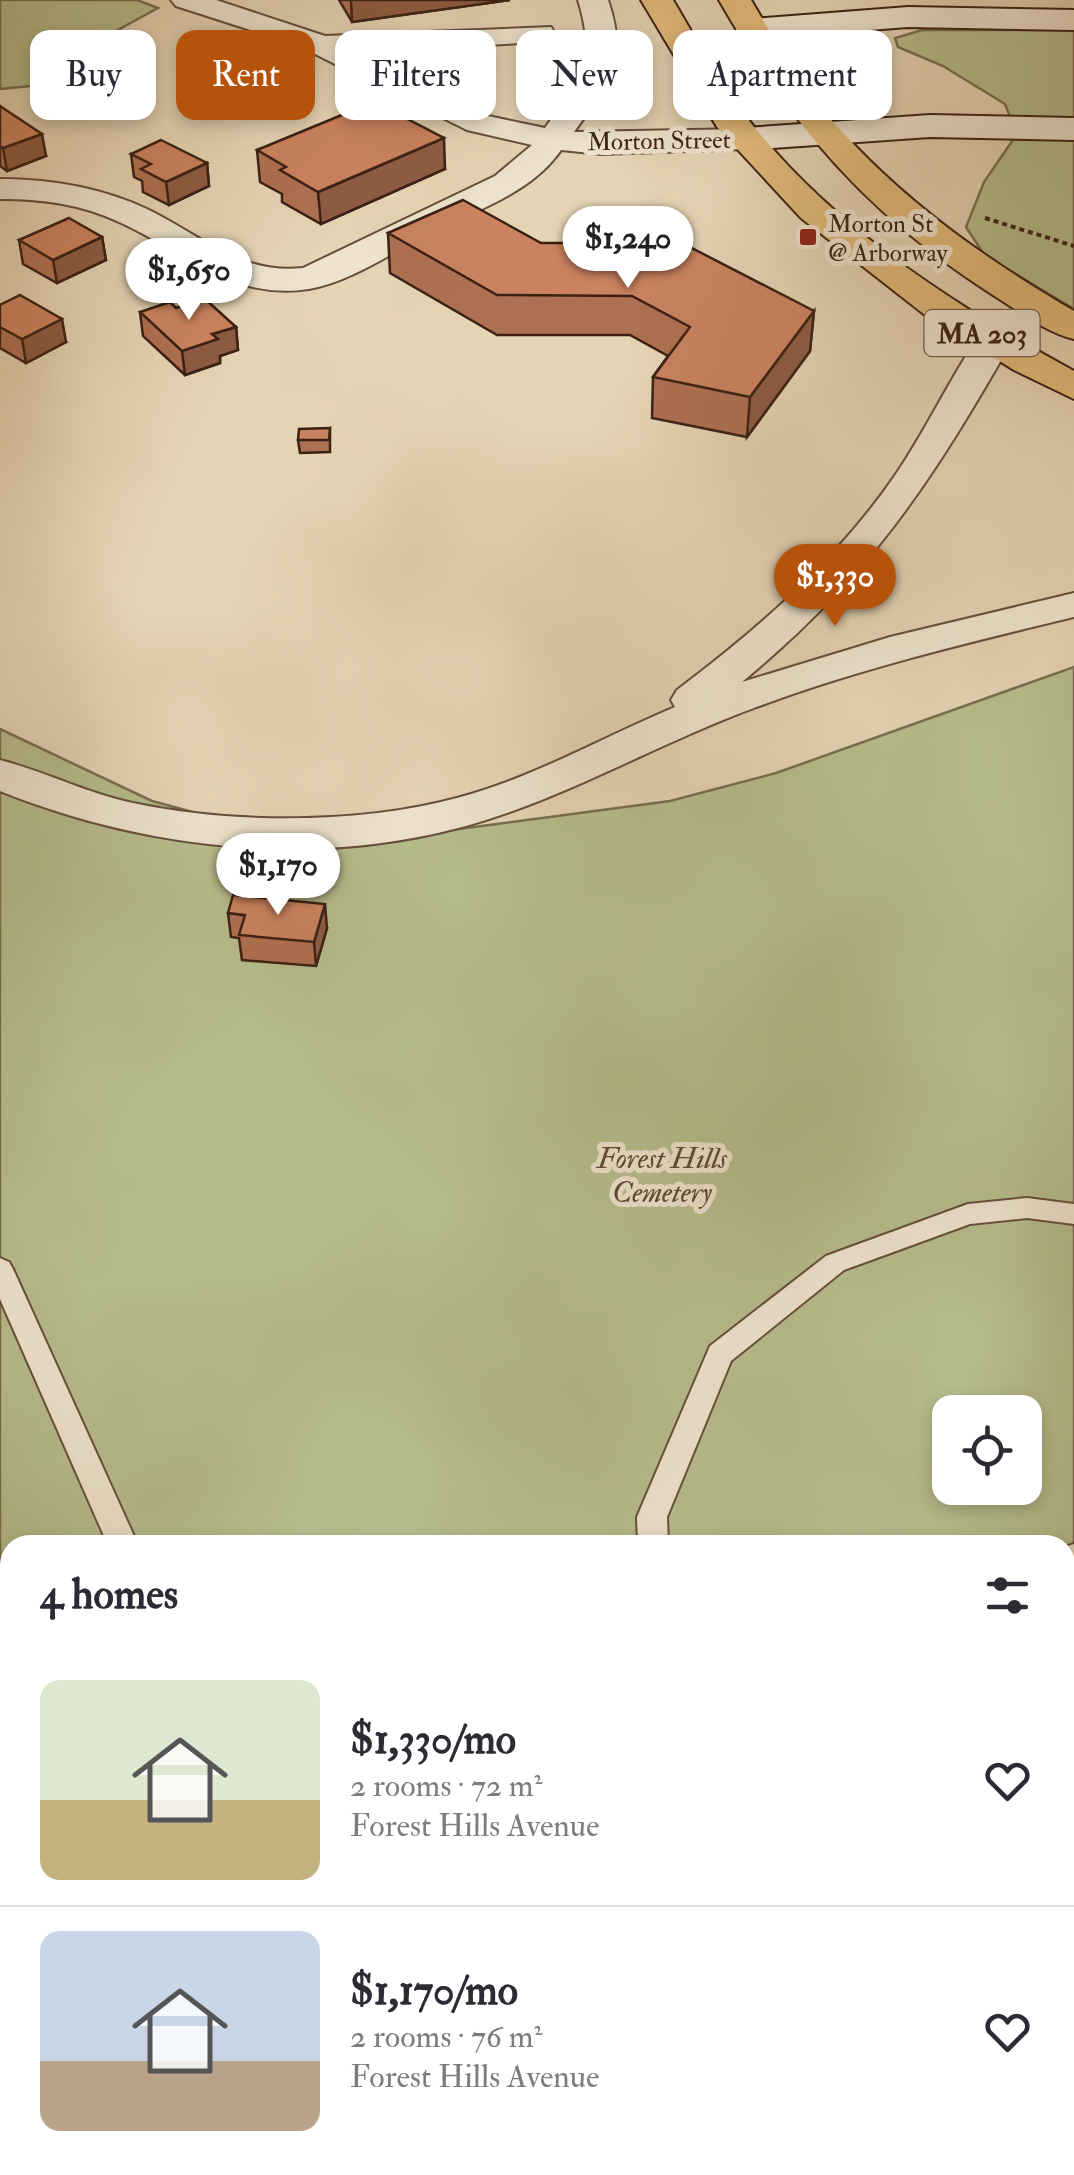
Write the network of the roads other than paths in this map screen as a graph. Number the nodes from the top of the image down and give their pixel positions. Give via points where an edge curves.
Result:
1 (186, 0) edge
2 (296, 0) edge
3 (593, 0) edge
4 (658, 0) edge
5 (744, 15) edge
6 (1074, 20) edge
7 (277, 30) edge
8 (281, 30) edge
9 (516, 34) edge
10 (315, 43) edge
11 (321, 45) junction
12 (1074, 129) edge
13 (824, 133) junction
14 (746, 139) junction
15 (556, 140) junction
16 (0, 189) edge
17 (1074, 326) edge
18 (994, 341) junction
19 (1074, 387) edge
20 (1074, 605) edge
21 (626, 744) junction
22 (0, 774) edge
23 (1074, 1214) edge
24 (0, 1269) edge
25 (119, 1535) edge
26 (653, 1535) edge

1 - 7 street, Morton Street
2 - 8 street
3 - 15 street via 604,55 598,77
4 - 14 highway, MA 203
5 - 6 street
5 - 13 highway, MA 203
9 - 11 street
10 - 11 street, Morton Street
11 - 15 street, Morton Street via 467,118
12 - 13 street via 960,125
13 - 14 street
13 - 17 highway, MA 203 via 951,247
14 - 15 street, Morton Street via 625,145
14 - 18 highway, Morton Street / MA 203 via 857,246
15 - 16 street via 508,183 311,278 287,283 230,274 136,216 78,195
18 - 19 highway, Morton Street / MA 203
18 - 21 street via 911,480 860,544 764,643
20 - 21 street via 850,662
21 - 22 street via 472,810 294,836 182,830 72,805
23 - 26 lane via 1027,1208 968,1214 834,1263 720,1354 652,1518
24 - 25 lane

